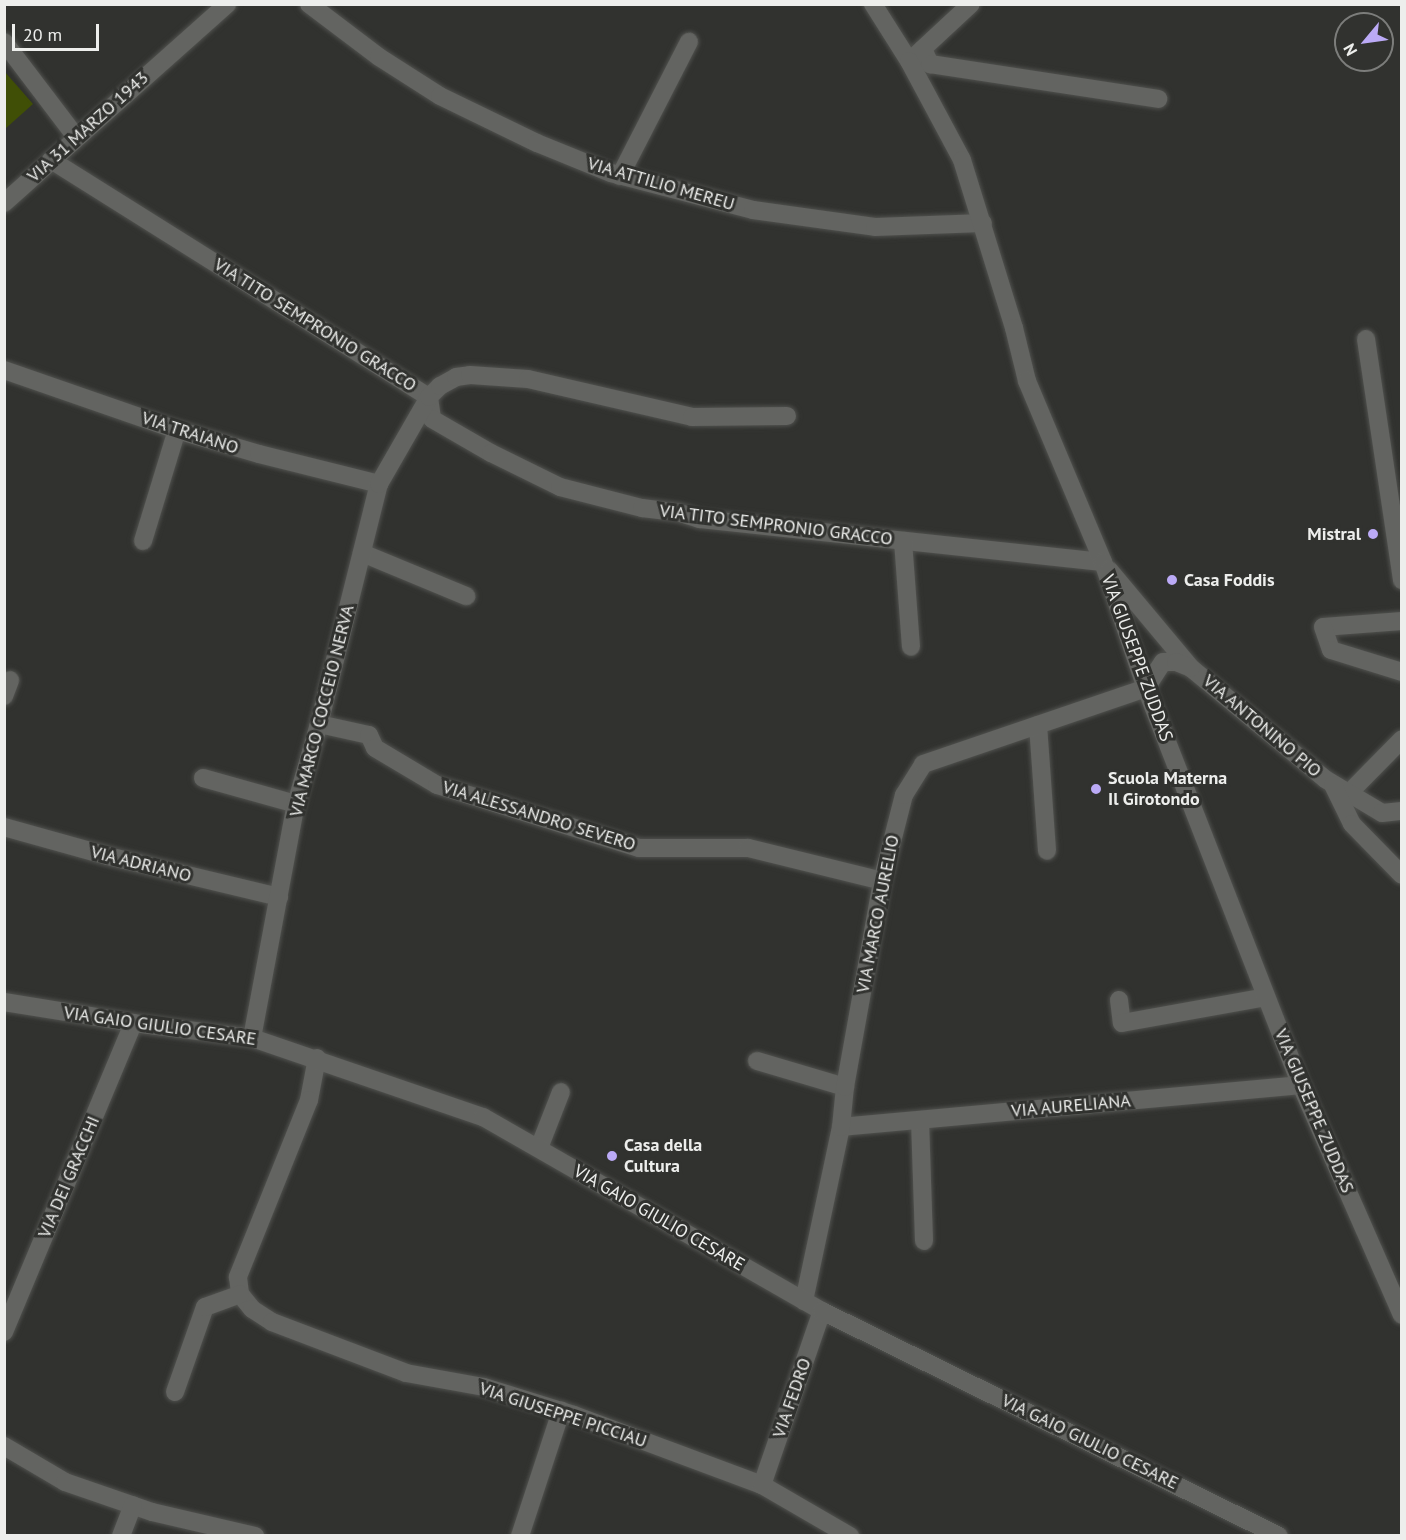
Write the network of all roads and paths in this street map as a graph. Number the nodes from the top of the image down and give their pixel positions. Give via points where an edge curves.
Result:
1 (227, 4) edge
2 (309, 4) edge
3 (873, 4) edge
4 (971, 4) edge
5 (211, 11) edge
6 (4, 42) edge
7 (689, 42) dead end
8 (916, 55) junction
9 (1158, 99) dead end
10 (76, 137) junction
11 (51, 160) junction
12 (620, 176) junction
13 (4, 203) edge
14 (982, 223) junction
15 (1366, 339) dead end
16 (4, 370) edge
17 (429, 397) junction
18 (788, 416) dead end
19 (177, 430) junction
20 (379, 484) junction
21 (143, 541) dead end
22 (903, 541) junction
23 (362, 553) junction
24 (1103, 562) junction
25 (1401, 580) edge
26 (466, 596) dead end
27 (1401, 621) edge
28 (911, 647) dead end
29 (1191, 668) junction
30 (1401, 672) edge
31 (1146, 688) junction
32 (319, 724) junction
33 (1038, 725) junction
34 (1401, 739) edge
35 (203, 778) dead end
36 (1333, 785) junction
37 (1350, 792) junction
38 (296, 804) junction
39 (1401, 811) edge
40 (4, 827) edge
41 (1047, 850) dead end
42 (1401, 875) edge
43 (882, 881) junction
44 (279, 897) junction
45 (1266, 997) junction
46 (1119, 1000) dead end
47 (4, 1002) edge
48 (133, 1023) junction
49 (252, 1038) junction
50 (317, 1058) junction
51 (757, 1061) dead end
52 (1301, 1085) junction
53 (845, 1087) junction
54 (561, 1092) dead end
55 (920, 1120) junction
56 (841, 1127) junction
57 (539, 1148) junction
58 (924, 1241) dead end
59 (240, 1294) junction
60 (804, 1301) junction
61 (822, 1311) junction
62 (1401, 1315) edge
63 (4, 1332) edge
64 (174, 1392) dead end
65 (561, 1411) junction
66 (4, 1446) edge
67 (762, 1485) junction
68 (133, 1505) junction
69 (121, 1536) edge
70 (255, 1536) edge
71 (520, 1536) edge
72 (850, 1536) edge
73 (1279, 1536) edge

1 - 5 street, VIA 31 MARZO 1943
2 - 12 street, VIA ATTILIO MEREU via 440,96 537,143
3 - 8 street, VIA GIUSEPPE ZUDDAS
4 - 8 street
5 - 10 street, VIA 31 MARZO 1943
6 - 10 street
7 - 12 street
8 - 9 street via 930,64
8 - 14 street, VIA GIUSEPPE ZUDDAS via 962,160
10 - 11 street, VIA 31 MARZO 1943
11 - 13 street, VIA 31 MARZO 1943
11 - 17 street, VIA TITO SEMPRONIO GRACCO
12 - 14 street, VIA ATTILIO MEREU via 753,210 875,227
14 - 24 street, VIA GIUSEPPE ZUDDAS via 1027,381
15 - 25 street
16 - 19 street, VIA TRAIANO
17 - 18 street via 456,377 470,375 528,380 692,417
17 - 20 street, VIA MARCO COCCEIO NERVA
17 - 22 street, VIA TITO SEMPRONIO GRACCO via 432,419 560,487 700,519
19 - 20 street, VIA TRAIANO
19 - 21 street
20 - 23 street, VIA MARCO COCCEIO NERVA
22 - 24 street, VIA TITO SEMPRONIO GRACCO
22 - 28 street
23 - 26 street
23 - 32 street, VIA MARCO COCCEIO NERVA
24 - 29 street, VIA ANTONINO PIO
24 - 31 street, VIA GIUSEPPE ZUDDAS
27 - 30 street via 1323,627 1331,650
29 - 31 street, VIA ANTONINO PIO via 1163,662
29 - 36 street, VIA ANTONINO PIO
31 - 33 street, VIA MARCO AURELIO
31 - 45 street, VIA GIUSEPPE ZUDDAS
32 - 38 street, VIA MARCO COCCEIO NERVA
32 - 43 street, VIA ALESSANDRO SEVERO via 369,735 375,748 437,784 639,848 747,848
33 - 41 street
33 - 43 street, VIA MARCO AURELIO via 923,764 904,795
34 - 37 street
35 - 38 street
36 - 37 street
36 - 42 street via 1352,824
37 - 39 street via 1382,813
38 - 44 street, VIA MARCO COCCEIO NERVA
40 - 44 street, VIA ADRIANO
43 - 53 street, VIA MARCO AURELIO
44 - 49 street, VIA MARCO COCCEIO NERVA
45 - 46 street via 1122,1023
45 - 52 street, VIA GIUSEPPE ZUDDAS
47 - 48 street, VIA GAIO GIULIO CESARE
48 - 49 street, VIA GAIO GIULIO CESARE
48 - 63 street, VIA DEI GRACCHI
49 - 50 street, VIA GAIO GIULIO CESARE
50 - 57 street, VIA GAIO GIULIO CESARE via 483,1117
50 - 59 street via 309,1100 243,1260 238,1277
51 - 53 street
52 - 55 street, VIA AURELIANA
52 - 62 street, VIA GIUSEPPE ZUDDAS
53 - 56 street, VIA MARCO AURELIO
54 - 57 street
55 - 56 street, VIA AURELIANA
55 - 58 street
56 - 60 street, VIA MARCO AURELIO
57 - 60 street, VIA GAIO GIULIO CESARE
59 - 64 street via 205,1307
59 - 65 street, VIA GIUSEPPE PICCIAU via 252,1309 272,1322 406,1373 484,1386
60 - 61 street, VIA GAIO GIULIO CESARE
61 - 67 street, VIA FEDRO
61 - 73 street, VIA GAIO GIULIO CESARE
65 - 67 street, VIA GIUSEPPE PICCIAU
65 - 71 street
66 - 68 street via 65,1482
67 - 72 street, VIA GIUSEPPE PICCIAU
68 - 69 street
68 - 70 street

